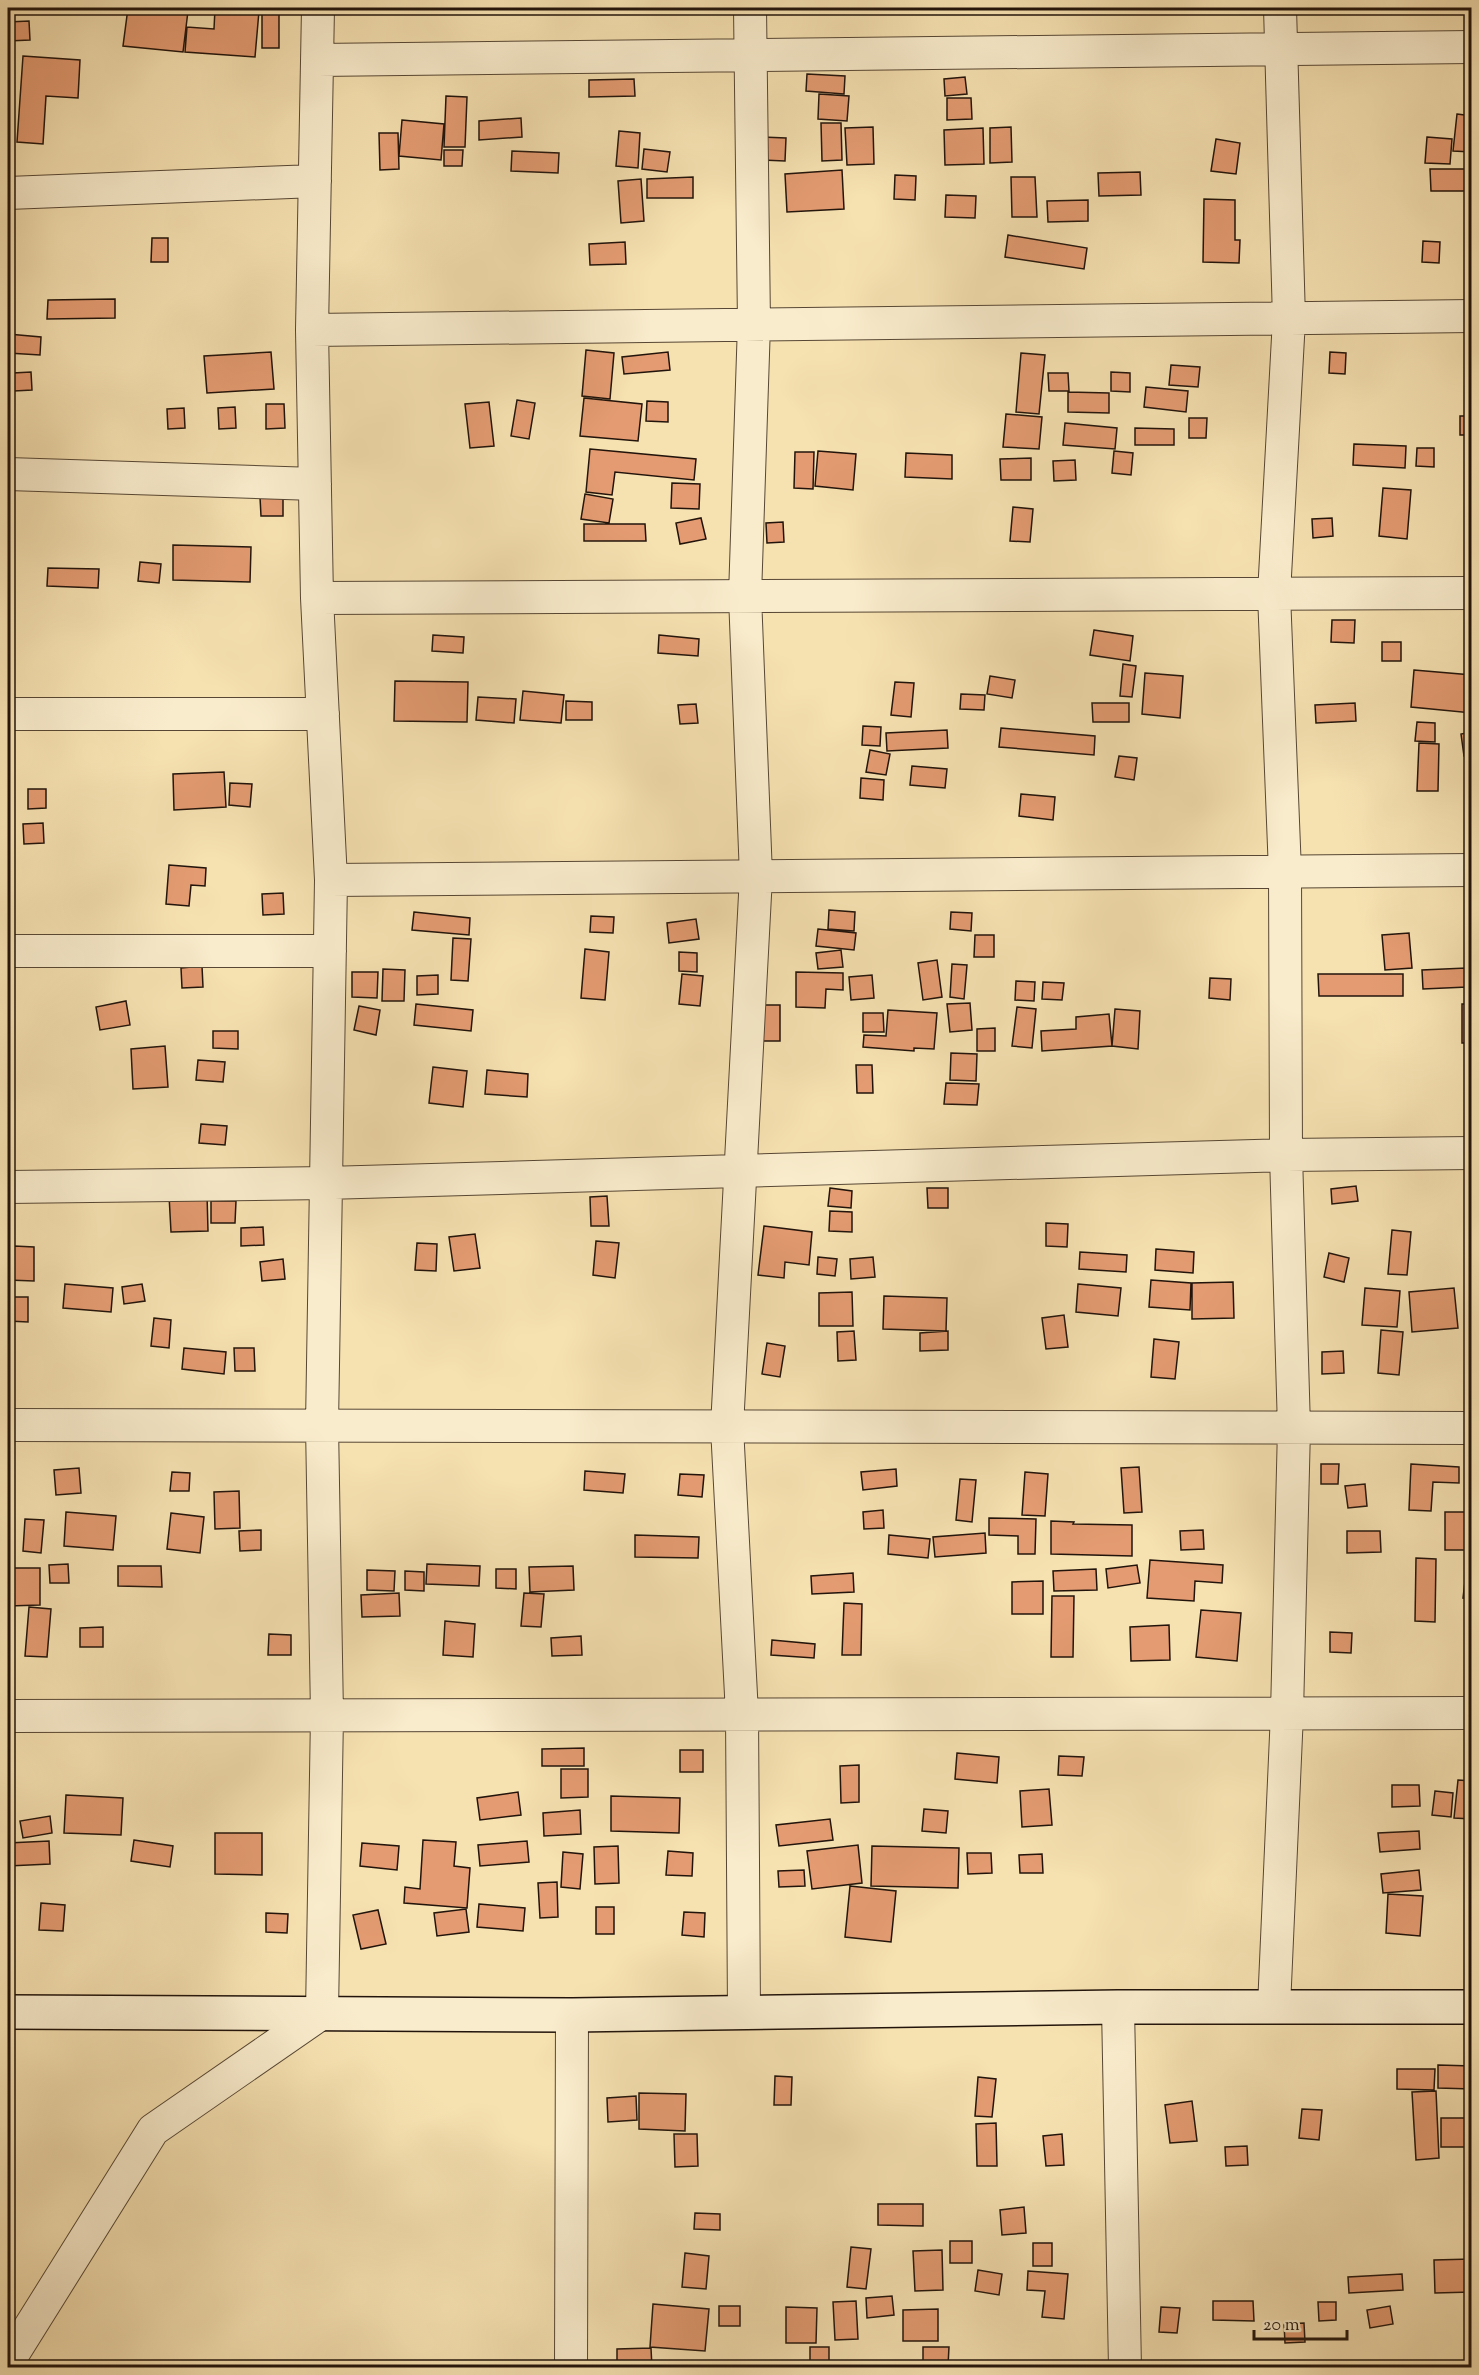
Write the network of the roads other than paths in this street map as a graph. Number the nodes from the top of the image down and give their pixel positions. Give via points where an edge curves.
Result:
1 (318, 8) edge
2 (750, 8) edge
3 (1280, 8) edge
4 (1472, 47) edge
5 (1279, 50) junction
6 (751, 55) junction
7 (318, 60) junction
8 (315, 181) junction
9 (8, 193) edge
10 (1472, 316) edge
11 (1289, 319) junction
12 (754, 324) junction
13 (312, 330) junction
14 (8, 474) edge
15 (315, 484) junction
16 (1472, 593) edge
17 (1274, 594) junction
18 (745, 596) junction
19 (317, 598) junction
20 (8, 714) edge
21 (323, 714) junction
22 (1472, 870) edge
23 (1285, 872) junction
24 (756, 876) junction
25 (331, 880) junction
26 (8, 951) edge
27 (330, 951) junction
28 (1472, 1153) edge
29 (1286, 1155) junction
30 (740, 1171) junction
31 (326, 1183) junction
32 (8, 1187) edge
33 (8, 1425) edge
34 (322, 1425) junction
35 (727, 1426) junction
36 (1294, 1428) junction
37 (1472, 1428) edge
38 (1287, 1713) junction
39 (1472, 1713) edge
40 (742, 1714) junction
41 (327, 1715) junction
42 (8, 1716) edge
43 (1118, 2007) junction
44 (1274, 2007) junction
45 (1472, 2007) edge
46 (8, 2012) edge
47 (744, 2012) junction
48 (322, 2013) junction
49 (572, 2015) junction
50 (8, 2362) edge
51 (571, 2367) edge
52 (1125, 2367) edge

1 - 7 street
2 - 6 street
3 - 5 street
4 - 5 street
5 - 6 street
5 - 11 street
6 - 7 street
6 - 12 street
7 - 8 street
8 - 9 street
8 - 13 street
10 - 11 street
11 - 12 street
11 - 17 street
12 - 13 street
12 - 18 street
13 - 15 street
14 - 15 street
15 - 19 street
16 - 17 street
17 - 18 street
17 - 23 street
18 - 19 street
18 - 24 street
19 - 21 street
20 - 21 street
21 - 25 street
22 - 23 street
23 - 24 street
23 - 29 street
24 - 25 street
24 - 30 street
25 - 27 street
26 - 27 street
27 - 31 street
28 - 29 street
29 - 30 street
29 - 36 street
30 - 31 street
30 - 35 street
31 - 32 street
31 - 34 street
33 - 34 street
34 - 35 street
34 - 41 street
35 - 36 street
35 - 40 street
36 - 37 street
36 - 38 street
38 - 39 street
38 - 40 street
38 - 44 street
40 - 41 street
40 - 47 street
41 - 42 street
41 - 48 street
43 - 44 street
43 - 47 street
43 - 52 street
44 - 45 street
46 - 48 street
47 - 49 street
48 - 49 street
48 - 50 street via 153,2130
49 - 51 street

